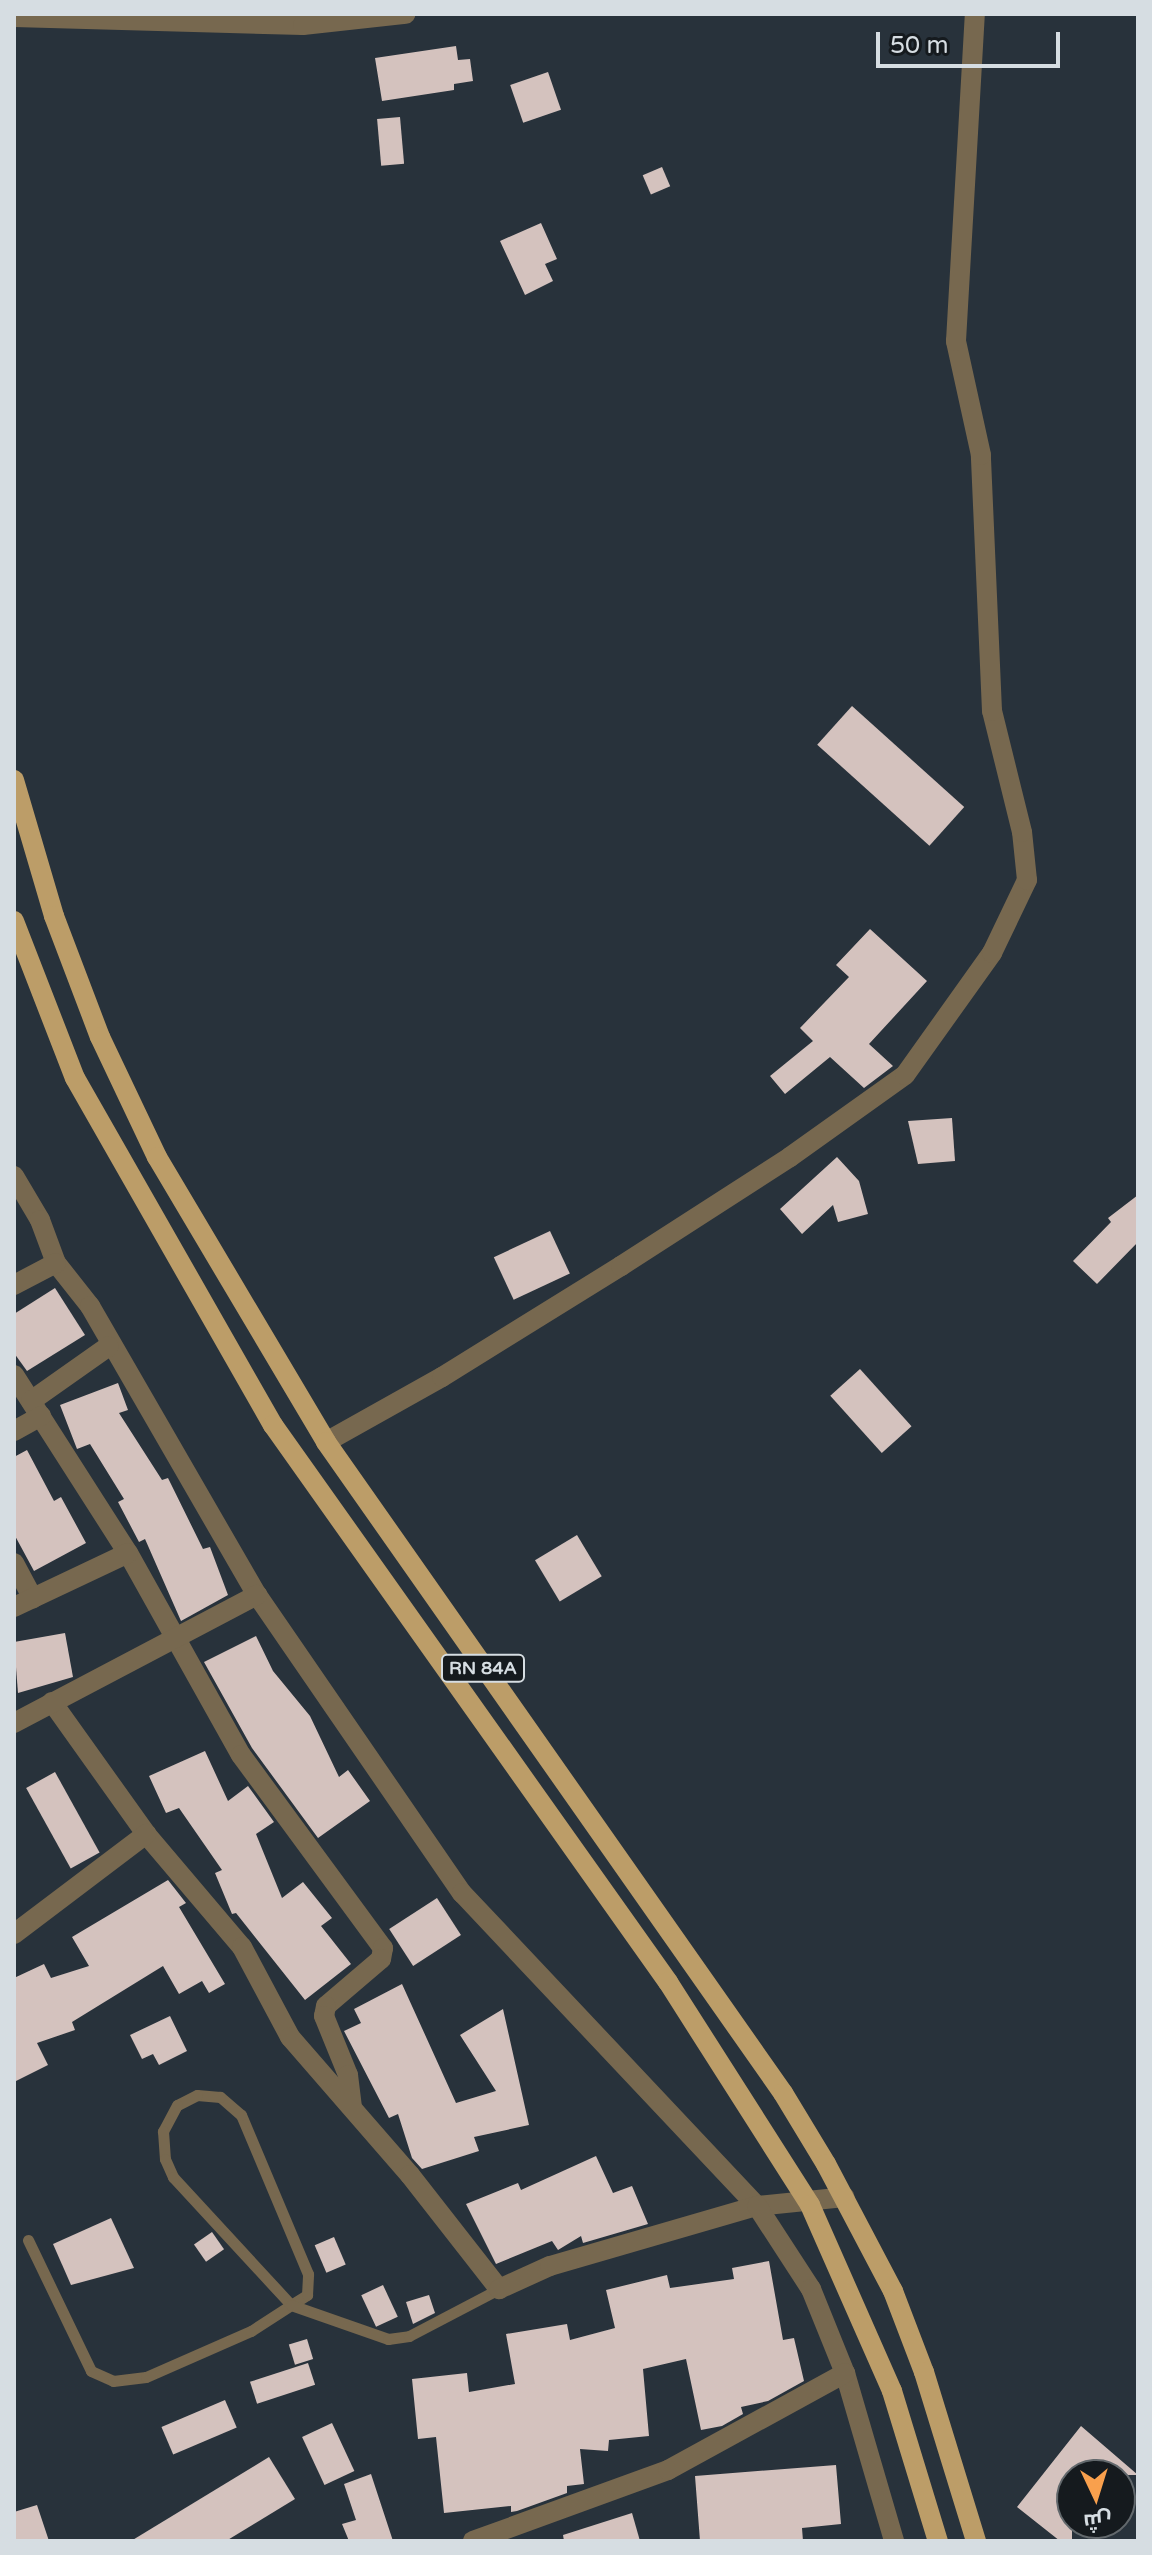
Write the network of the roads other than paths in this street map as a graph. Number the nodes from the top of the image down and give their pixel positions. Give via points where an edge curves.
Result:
1 (405, 14) edge
2 (975, 14) edge
3 (14, 17) edge
4 (14, 780) edge
5 (14, 921) edge
6 (14, 1176) edge
7 (56, 1263) junction
8 (14, 1285) edge
9 (109, 1346) junction
10 (14, 1375) edge
11 (36, 1408) junction
12 (14, 1431) edge
13 (326, 1442) junction
14 (128, 1553) junction
15 (14, 1563) edge
16 (257, 1595) junction
17 (23, 1602) edge
18 (175, 1636) junction
19 (52, 1702) junction
20 (14, 1723) edge
21 (146, 1834) junction
22 (14, 1934) edge
23 (352, 2106) junction
24 (845, 2197) junction
25 (810, 2205) junction
26 (757, 2206) junction
27 (28, 2240) dead end
28 (499, 2289) junction
29 (291, 2305) junction
30 (845, 2373) junction
31 (473, 2541) edge
32 (894, 2541) edge
33 (938, 2541) edge
34 (976, 2541) edge

1 - 3 street via 303,25
2 - 13 street via 956,341 981,455 992,711 1022,832 1027,880 992,953 905,1075 621,1266
4 - 13 main road, RN 84A via 54,916 138,1117 189,1216
5 - 25 main road, RN 84A via 75,1078 273,1425 668,1982
6 - 7 street via 40,1220
7 - 8 street
7 - 9 street via 90,1306
9 - 11 street
9 - 16 street
10 - 11 street
11 - 12 street
11 - 14 street
13 - 24 main road, RN 84A via 783,2093
14 - 17 street
14 - 18 street
15 - 17 street
16 - 18 street
16 - 26 street via 462,1893
18 - 19 street
18 - 23 street via 241,1755 383,1948 381,1959 326,2006 324,2016 348,2075
19 - 20 street
19 - 21 street
21 - 22 street
21 - 23 street via 242,1947 290,2037
23 - 28 street
24 - 25 street
24 - 34 main road, RN 84A via 874,2249 924,2372
25 - 26 street
25 - 33 main road, RN 84A via 892,2391
26 - 28 street via 550,2266
26 - 30 street via 811,2289
27 - 29 lane via 91,2371 113,2381 146,2377 251,2331
28 - 29 lane via 409,2336 388,2339
29 - 29 lane via 173,2177 163,2131 177,2105 197,2095 220,2097 241,2115 308,2274 307,2295
30 - 31 street via 668,2470
30 - 32 street

